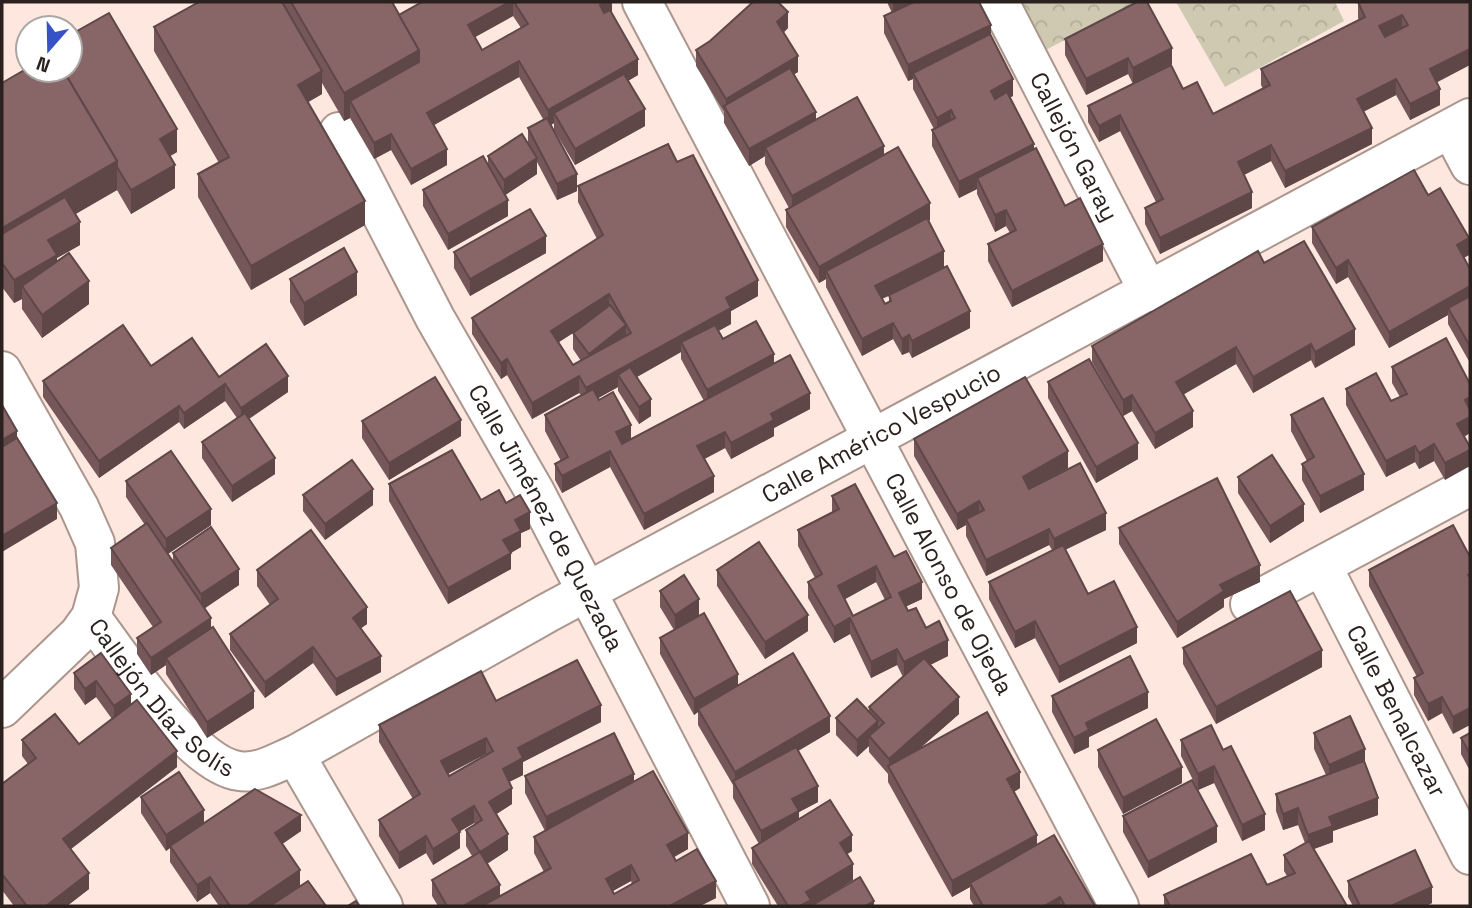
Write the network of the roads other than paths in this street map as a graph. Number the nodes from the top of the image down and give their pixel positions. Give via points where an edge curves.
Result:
1 (642, 2) edge
2 (999, 2) edge
3 (1461, 124) edge
4 (339, 132) dead end
5 (1470, 165) edge
6 (1149, 292) junction
7 (2, 371) edge
8 (872, 440) junction
9 (1470, 486) edge
10 (1322, 566) junction
11 (586, 593) junction
12 (1250, 604) dead end
13 (91, 617) junction
14 (2, 708) edge
15 (295, 755) junction
16 (1470, 855) edge
17 (383, 906) edge
18 (750, 906) edge
19 (1119, 906) edge

1 - 8 street, Calle Alonso de Ojeda
2 - 6 street, Callejón Garay
3 - 5 street
3 - 6 street, Calle Américo Vespucio
4 - 11 street, Calle Jiménez de Quezada
6 - 8 street, Calle Américo Vespucio
7 - 13 street, Callejón Díaz Solís via 95,543 99,588
8 - 11 street, Calle Américo Vespucio
8 - 19 street, Calle Alonso de Ojeda
9 - 10 street
10 - 12 street
10 - 16 street, Calle Benalcazar
11 - 15 street, Calle Américo Vespucio
11 - 18 street, Calle Jiménez de Quezada
13 - 14 street
13 - 15 street, Callejón Díaz Solís via 175,725 225,768 259,770
15 - 17 street

